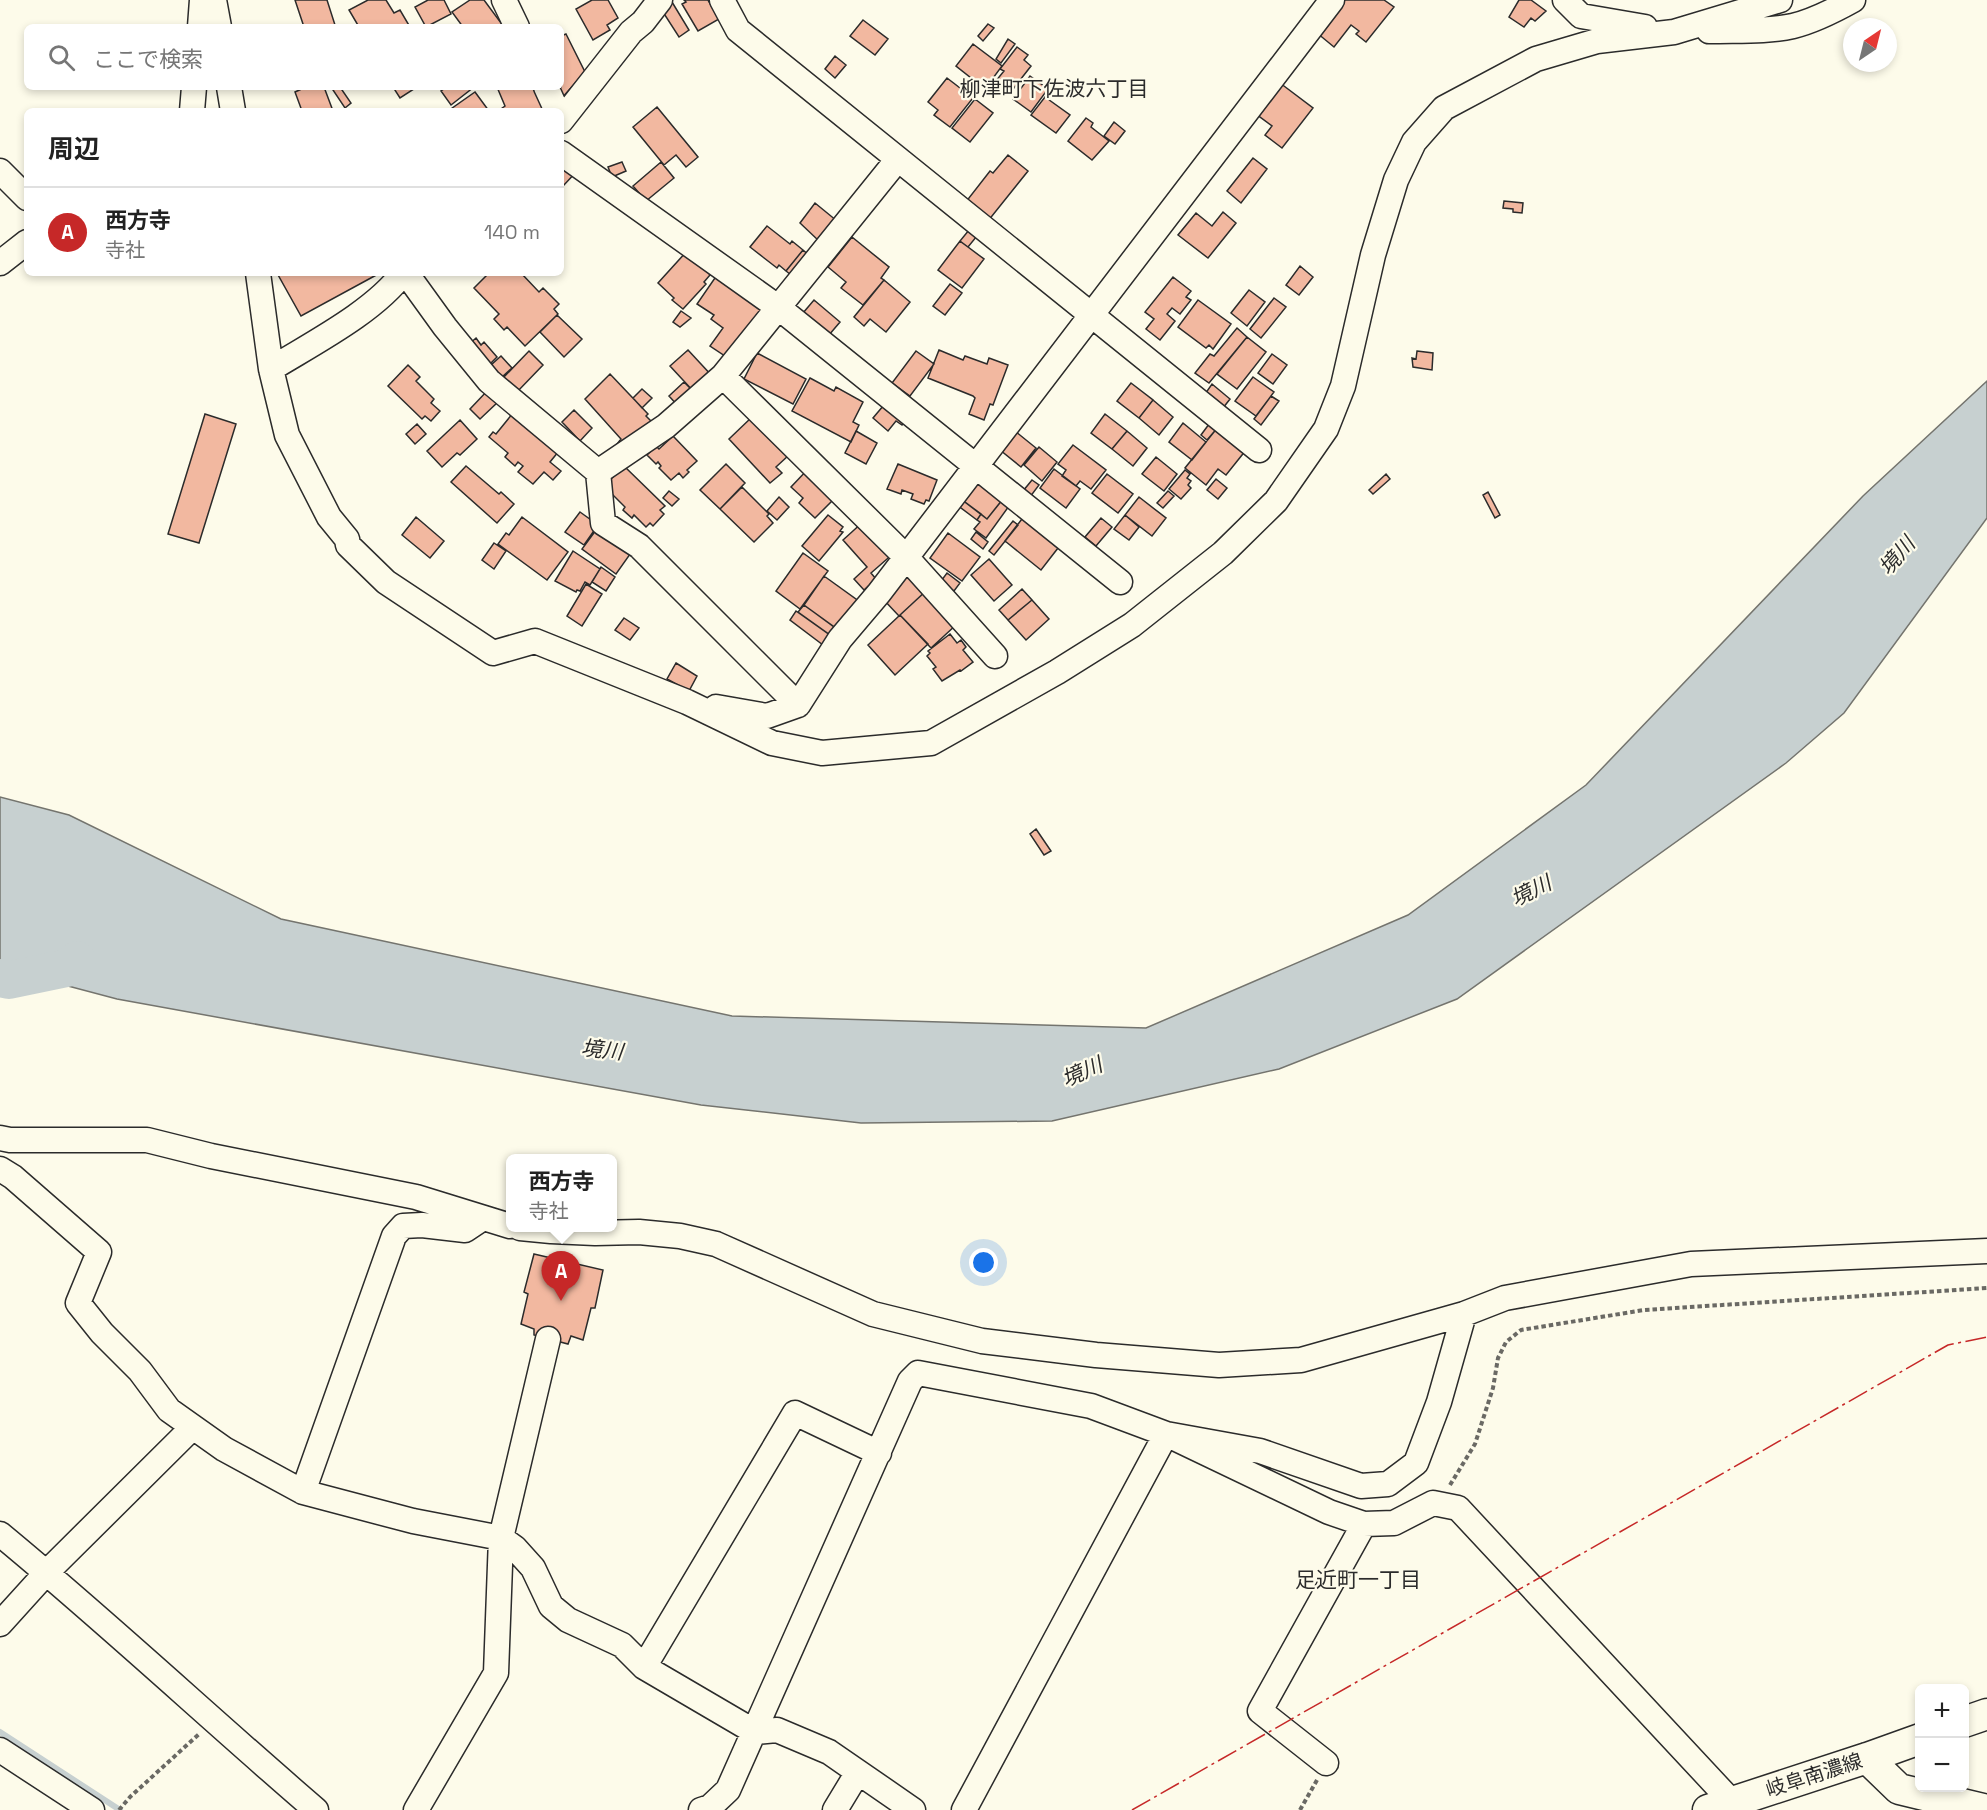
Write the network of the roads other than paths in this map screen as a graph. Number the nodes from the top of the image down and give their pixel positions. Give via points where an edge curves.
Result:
1 (202, 0) edge
2 (214, 0) edge
3 (504, 0) edge
4 (660, 0) edge
5 (722, 0) edge
6 (1332, 0) edge
7 (1564, 0) edge
8 (1780, 0) edge
9 (1853, 0) edge
10 (200, 24) edge
11 (218, 24) edge
12 (516, 24) edge
13 (1674, 32) junction
14 (194, 90) edge
15 (229, 90) edge
16 (547, 90) edge
17 (192, 108) edge
18 (232, 108) edge
19 (556, 108) edge
20 (564, 116) edge
21 (564, 155) edge
22 (898, 159) junction
23 (0, 171) edge
24 (24, 195) edge
25 (24, 244) edge
26 (0, 263) edge
27 (258, 276) edge
28 (402, 276) edge
29 (406, 276) edge
30 (779, 308) junction
31 (1091, 314) junction
32 (271, 369) junction
33 (723, 376) junction
34 (1259, 450) dead end
35 (975, 466) junction
36 (598, 472) junction
37 (906, 557) junction
38 (1120, 582) dead end
39 (995, 656) dead end
40 (687, 702) junction
41 (798, 705) junction
42 (0, 1138) edge
43 (0, 1169) edge
44 (483, 1218) junction
45 (506, 1225) edge
46 (574, 1232) edge
47 (1987, 1251) edge
48 (1464, 1314) junction
49 (548, 1339) dead end
50 (192, 1428) junction
51 (1166, 1434) junction
52 (879, 1453) junction
53 (303, 1492) junction
54 (1364, 1524) junction
55 (0, 1534) edge
56 (501, 1538) junction
57 (47, 1572) junction
58 (0, 1624) edge
59 (644, 1667) junction
60 (1987, 1714) edge
61 (1969, 1721) edge
62 (755, 1732) junction
63 (1915, 1741) edge
64 (0, 1750) edge
65 (1867, 1758) junction
66 (1326, 1763) road end
67 (858, 1772) junction
68 (1720, 1806) edge
69 (92, 1810) edge
70 (316, 1810) edge
71 (416, 1810) edge
72 (702, 1810) edge
73 (835, 1810) edge
74 (913, 1810) edge
75 (964, 1810) edge
76 (1987, 1810) edge

1 - 10 street
2 - 11 street
3 - 12 street
4 - 20 street
5 - 22 street via 738,30
6 - 31 street
7 - 13 street via 1581,16
8 - 13 street
9 - 13 street via 1795,26
13 - 40 street via 1597,42 1536,59 1444,108 1414,142 1396,180 1373,255 1342,386 1326,429 1276,501 1223,554 1132,625 931,743 822,753 772,743
14 - 17 street
15 - 18 street
16 - 19 street
21 - 30 street
22 - 30 street
22 - 31 street
23 - 24 street
25 - 26 street
27 - 32 street
28 - 32 street via 366,309
29 - 36 street via 489,381
30 - 33 street
30 - 35 street
31 - 34 street
31 - 35 street
32 - 40 street via 287,435 329,517 348,545 386,582 493,653 535,641
33 - 36 street via 666,426
33 - 37 street
35 - 37 street
35 - 38 street
36 - 41 street via 603,523 639,546
37 - 39 street
37 - 41 street via 840,639
40 - 41 street via 767,716
42 - 44 street via 147,1140 416,1197
43 - 50 street via 99,1252 78,1303 102,1334 140,1371 168,1410
44 - 45 street
44 - 53 street via 465,1230 423,1224 403,1226 394,1236
46 - 48 street via 680,1236 716,1245 873,1314 982,1341 1096,1355 1219,1365 1301,1360
47 - 48 street via 1691,1264 1505,1298
48 - 51 street via 1416,1463 1388,1484 1361,1486 1260,1451
49 - 56 street
50 - 53 street
50 - 57 street
51 - 52 street via 1091,1406 918,1373 910,1381
51 - 54 street via 1329,1512
51 - 75 street
52 - 59 street via 795,1413
52 - 62 street
53 - 56 street via 413,1521
54 - 66 street via 1260,1711
54 - 68 street via 1394,1523 1433,1503 1458,1508
55 - 57 street
56 - 59 street via 533,1568 550,1606 568,1620 622,1645
56 - 71 street via 496,1673
57 - 58 street
57 - 70 street
59 - 62 street
60 - 61 main road
62 - 67 street via 777,1730 829,1752
62 - 72 street via 728,1790
63 - 65 main road, 岐阜南濃線
64 - 69 street
65 - 68 main road, 岐阜南濃線
65 - 76 main road via 1899,1789
67 - 73 street
67 - 74 street

